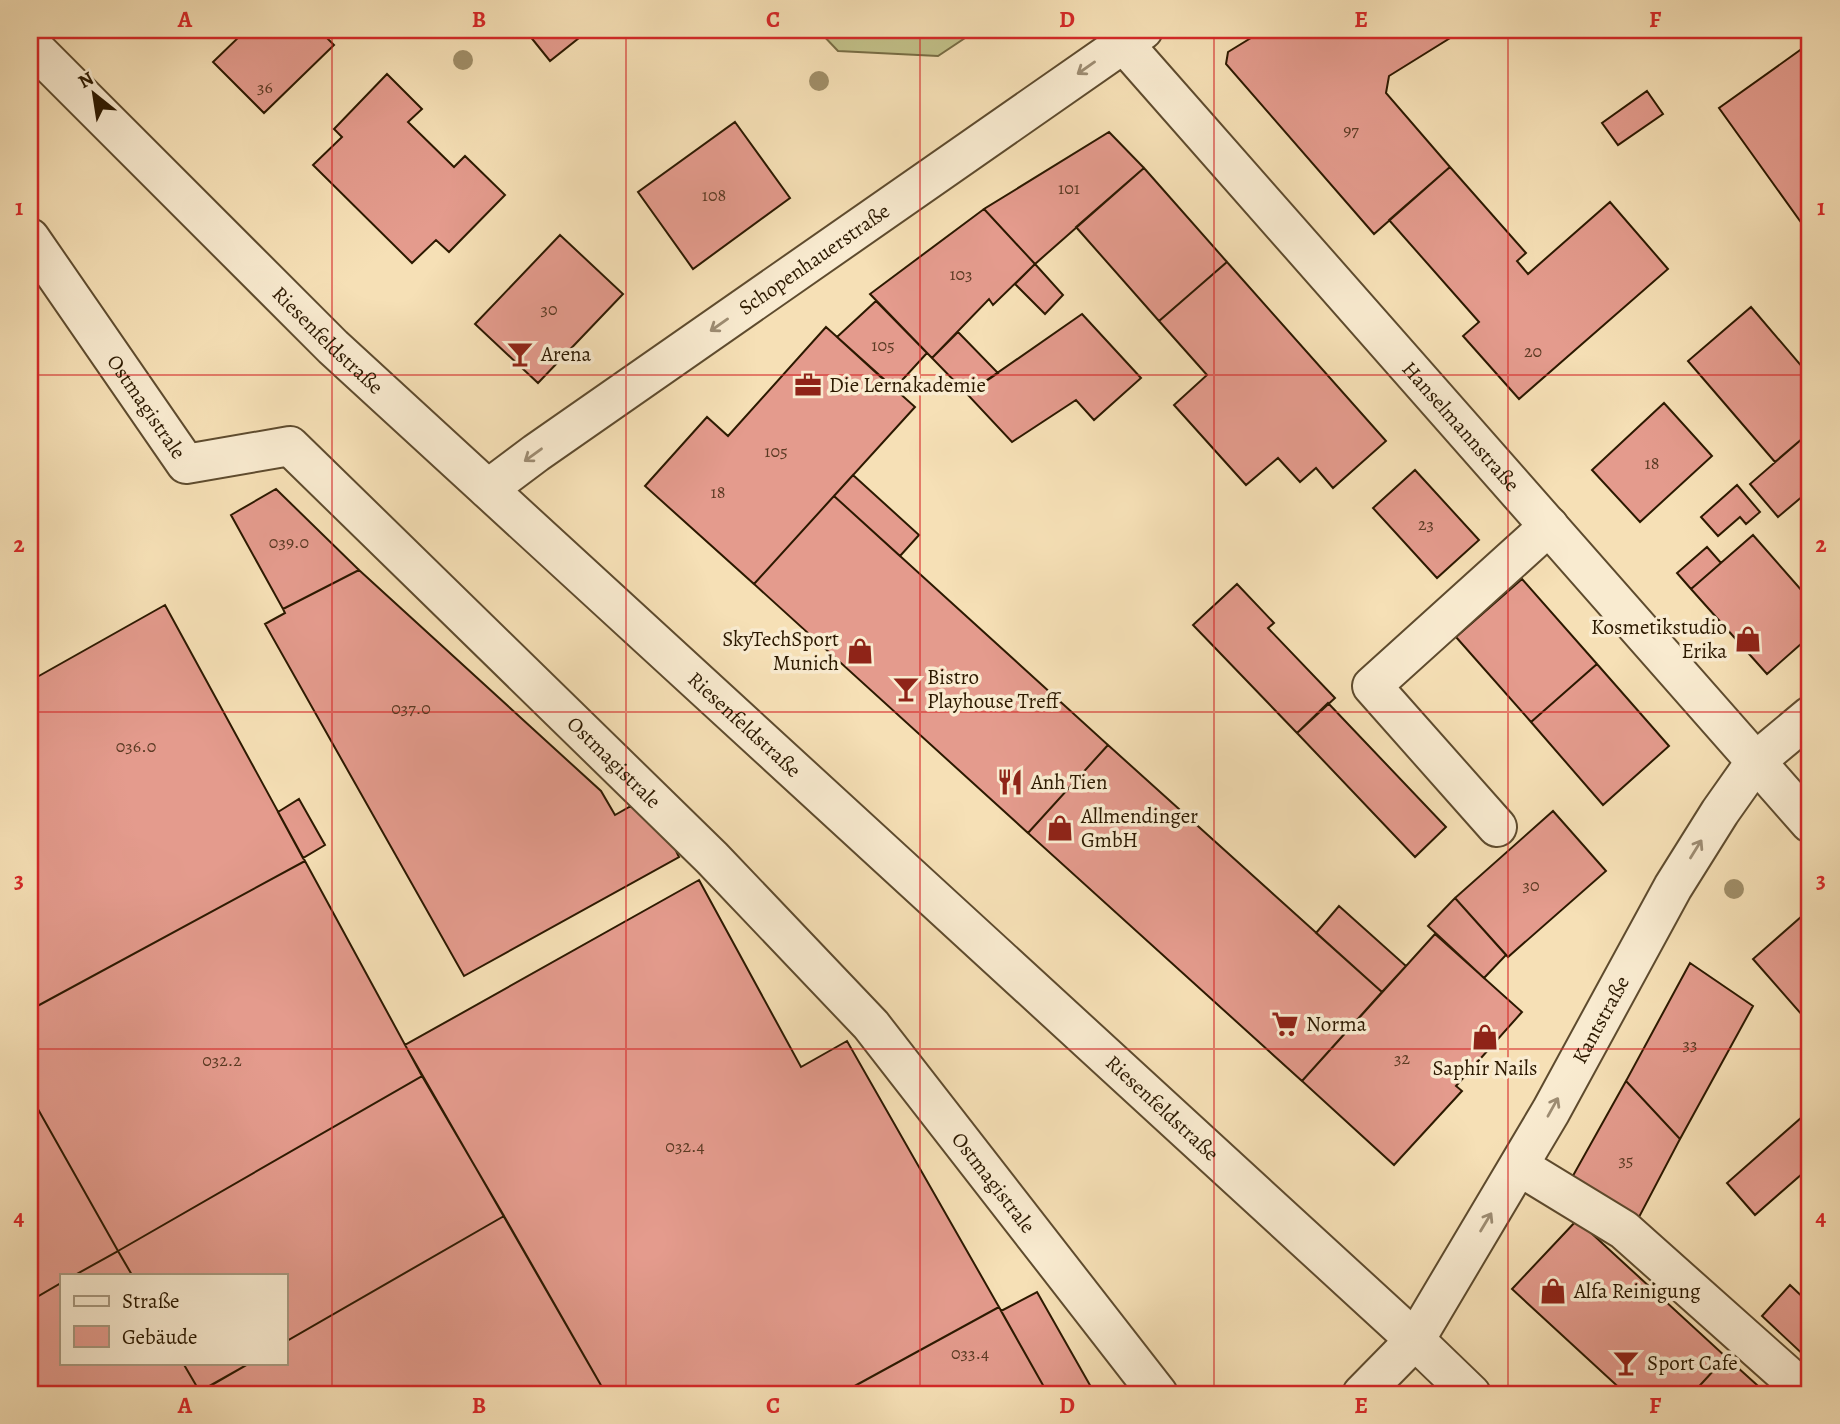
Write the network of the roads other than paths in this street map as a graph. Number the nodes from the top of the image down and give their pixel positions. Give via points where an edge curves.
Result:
1 (1127, 34) edge
2 (30, 44) edge
3 (30, 238) edge
4 (488, 489) junction
5 (1549, 526) junction
6 (1810, 716) edge
7 (1756, 761) junction
8 (1810, 823) edge
9 (1497, 827) dead end
10 (1519, 1166) junction
11 (1415, 1340) junction
12 (1158, 1394) edge
13 (1362, 1394) edge
14 (1471, 1394) edge
15 (1808, 1394) edge

1 -> 4 street, Schopenhauerstraße
1 - 5 street, Hanselmannstraße
2 - 4 street, Riesenfeldstraße via 332,347
3 - 12 street, Ostmagistrale via 186,464 290,446 712,858 871,1025
4 - 11 street, Riesenfeldstraße
5 - 7 street, Hanselmannstraße
5 - 9 street via 1372,686
6 - 7 street, Kantstraße
7 - 8 street, Hanselmannstraße
10 -> 7 street, Kantstraße via 1673,887
11 -> 10 street, Kantstraße
10 - 15 street via 1624,1230
11 - 13 street, Kantstraße
11 - 14 street, Riesenfeldstraße

